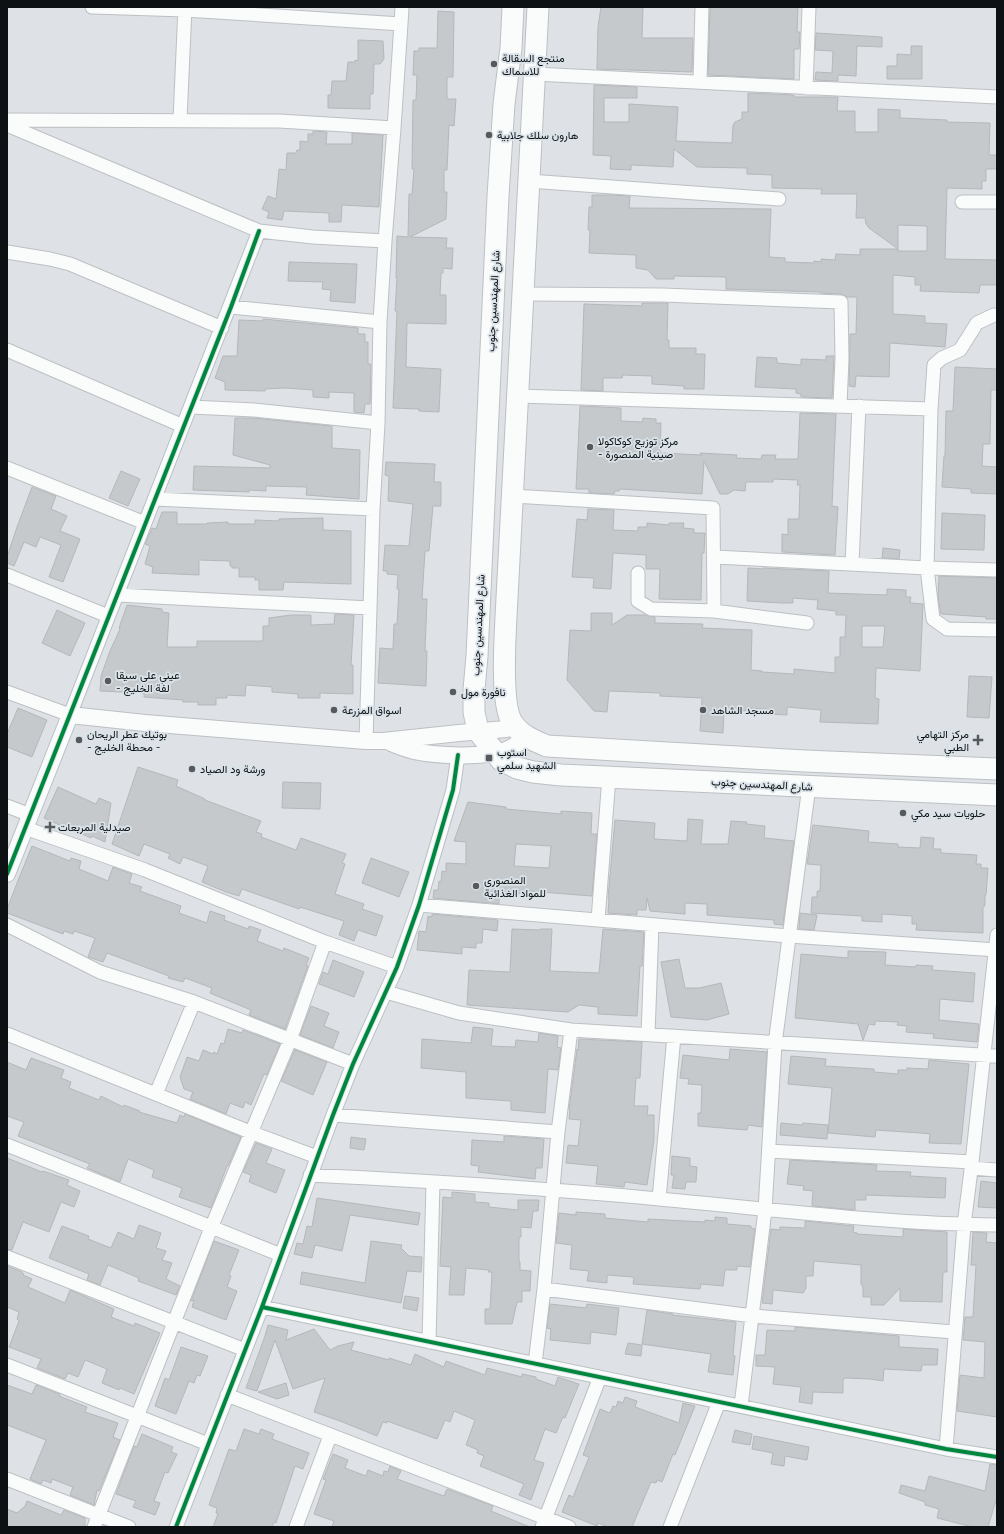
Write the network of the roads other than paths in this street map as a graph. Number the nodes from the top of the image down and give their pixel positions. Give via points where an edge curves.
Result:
1 (92, 7) edge
2 (402, 7) edge
3 (514, 7) edge
4 (538, 7) edge
5 (702, 7) edge
6 (809, 7) edge
7 (185, 9) edge
8 (401, 24) junction
9 (534, 74) junction
10 (700, 82) junction
11 (806, 88) junction
12 (997, 97) edge
13 (7, 120) edge
14 (180, 120) junction
15 (7, 124) edge
16 (394, 128) junction
17 (529, 182) junction
18 (778, 199) dead end
19 (962, 202) dead end
20 (997, 202) edge
21 (259, 231) junction
22 (385, 242) junction
23 (7, 252) edge
24 (523, 294) junction
25 (231, 307) junction
26 (997, 315) edge
27 (380, 322) junction
28 (222, 328) junction
29 (7, 350) edge
30 (518, 396) junction
31 (840, 405) junction
32 (859, 406) junction
33 (191, 407) junction
34 (931, 409) junction
35 (378, 423) junction
36 (183, 426) junction
37 (7, 468) edge
38 (512, 496) junction
39 (154, 499) junction
40 (373, 509) junction
41 (145, 523) junction
42 (714, 557) junction
43 (852, 564) junction
44 (928, 568) junction
45 (997, 570) edge
46 (638, 573) dead end
47 (7, 575) edge
48 (117, 595) junction
49 (370, 608) junction
50 (714, 611) junction
51 (108, 616) junction
52 (807, 622) dead end
53 (997, 630) edge
54 (7, 692) edge
55 (70, 715) junction
56 (519, 730) junction
57 (478, 731) junction
58 (366, 741) junction
59 (383, 741) junction
60 (494, 753) junction
61 (458, 755) junction
62 (997, 769) edge
63 (609, 777) junction
64 (809, 786) junction
65 (997, 795) edge
66 (7, 806) edge
67 (28, 822) junction
68 (7, 874) edge
69 (419, 905) junction
70 (598, 920) junction
71 (7, 925) edge
72 (652, 925) junction
73 (997, 935) edge
74 (789, 936) junction
75 (326, 942) junction
76 (996, 950) edge
77 (397, 967) junction
78 (386, 992) junction
79 (194, 1002) junction
80 (571, 1030) junction
81 (7, 1034) edge
82 (648, 1035) junction
83 (674, 1036) junction
84 (290, 1040) junction
85 (775, 1044) junction
86 (983, 1056) junction
87 (997, 1056) edge
88 (353, 1064) junction
89 (156, 1094) junction
90 (333, 1115) junction
91 (250, 1132) junction
92 (558, 1132) junction
93 (7, 1145) edge
94 (769, 1151) junction
95 (317, 1157) junction
96 (972, 1165) junction
97 (997, 1170) edge
98 (310, 1175) junction
99 (433, 1182) junction
100 (553, 1191) junction
101 (659, 1199) junction
102 (765, 1210) junction
103 (964, 1225) junction
104 (997, 1225) edge
105 (211, 1228) junction
106 (281, 1255) junction
107 (7, 1257) edge
108 (544, 1289) junction
109 (262, 1307) junction
110 (753, 1316) junction
111 (174, 1322) junction
112 (954, 1332) junction
113 (429, 1342) junction
114 (245, 1350) junction
115 (535, 1364) junction
116 (7, 1365) edge
117 (600, 1377) junction
118 (227, 1396) junction
119 (719, 1402) junction
120 (741, 1406) junction
121 (138, 1416) junction
122 (330, 1436) junction
123 (208, 1444) junction
124 (946, 1449) junction
125 (997, 1457) edge
126 (7, 1479) edge
127 (96, 1521) edge
128 (544, 1522) edge
129 (129, 1527) edge
130 (176, 1527) edge
131 (296, 1527) edge
132 (569, 1527) edge
133 (670, 1527) edge

1 - 7 street
2 - 8 street
3 - 57 highway, شارع المهندسين جنوب via 504,104 493,302 474,690 474,712
4 - 9 highway
5 - 10 street
6 - 11 street
7 - 8 street
7 - 14 street
8 - 16 street
9 - 10 street
9 - 17 highway
10 - 11 street
11 - 12 street
13 - 14 street
14 - 16 street via 279,121
15 - 21 street
16 - 22 street
17 - 18 street
17 - 24 highway
19 - 20 street
21 - 22 street
21 - 25 street
22 - 27 street
23 - 28 street via 70,264
24 - 30 highway
24 - 31 street via 664,295 841,302
25 - 27 street
25 - 28 street
26 - 34 street via 994,314 977,323 960,350 942,358 934,365
27 - 35 street
28 - 33 street
29 - 36 street
30 - 31 street
30 - 38 highway
31 - 32 street
32 - 34 street
32 - 43 street
33 - 35 street via 254,410
33 - 36 street
34 - 44 street
35 - 40 street
36 - 39 street
37 - 41 street
38 - 42 street via 713,508
38 - 56 highway via 504,677 508,712
39 - 40 street
39 - 41 street
40 - 49 street
41 - 48 street
42 - 43 street
42 - 50 street
43 - 44 street
44 - 45 street
44 - 53 street via 933,619 947,629
46 - 50 street via 638,602 651,609
47 - 51 street
48 - 49 street
48 - 51 street
49 - 58 street
50 - 52 street
51 - 55 street
54 - 55 street
55 - 58 street
55 - 67 street
56 - 57 street
56 - 60 street via 511,747
56 - 62 highway via 547,746
57 - 59 street
57 - 60 highway, شارع المهندسين جنوب
58 - 59 street
59 - 61 street via 414,751
60 - 61 street
60 - 63 highway, شارع المهندسين جنوب via 501,760 517,768 533,772
61 - 69 street via 453,790
63 - 64 highway, شارع المهندسين جنوب
63 - 70 street
64 - 65 highway, شارع المهندسين جنوب
64 - 74 street
66 - 67 street
67 - 68 street
67 - 75 street
69 - 70 street
69 - 77 street
70 - 72 street
71 - 79 street via 100,972
72 - 74 street
72 - 82 street
73 - 76 street
74 - 76 street
74 - 85 street
75 - 77 street
75 - 84 street
76 - 86 street
77 - 78 street
78 - 80 street via 459,1013
78 - 88 street
79 - 84 street
79 - 89 street
80 - 82 street
80 - 92 street
81 - 89 street
82 - 83 street
83 - 85 street
83 - 101 street
84 - 88 street
84 - 91 street
85 - 86 street
85 - 94 street
86 - 87 street
86 - 96 street
88 - 90 street
89 - 91 street
90 - 92 street
90 - 95 street
91 - 95 street
91 - 105 street
92 - 100 street
93 - 105 street
94 - 96 street
94 - 102 street
95 - 98 street
96 - 97 street
96 - 103 street
98 - 99 street
98 - 106 street
99 - 100 street
99 - 113 street
100 - 101 street
100 - 108 street
101 - 102 street
102 - 103 street
102 - 110 street
103 - 104 street
103 - 112 street
105 - 106 street
105 - 111 street
106 - 109 street
107 - 111 street
108 - 110 street
108 - 115 street
109 - 113 street
109 - 114 street
110 - 112 street
110 - 120 street
111 - 114 street
111 - 121 street
112 - 124 street
113 - 115 street
114 - 118 street
115 - 117 street
116 - 121 street
117 - 119 street
117 - 128 street
118 - 122 street
118 - 123 street
119 - 120 street
119 - 133 street
120 - 124 street
121 - 123 street
121 - 127 street
122 - 128 street
122 - 131 street
123 - 130 street
124 - 125 street
126 - 127 street
127 - 129 street
128 - 132 street

